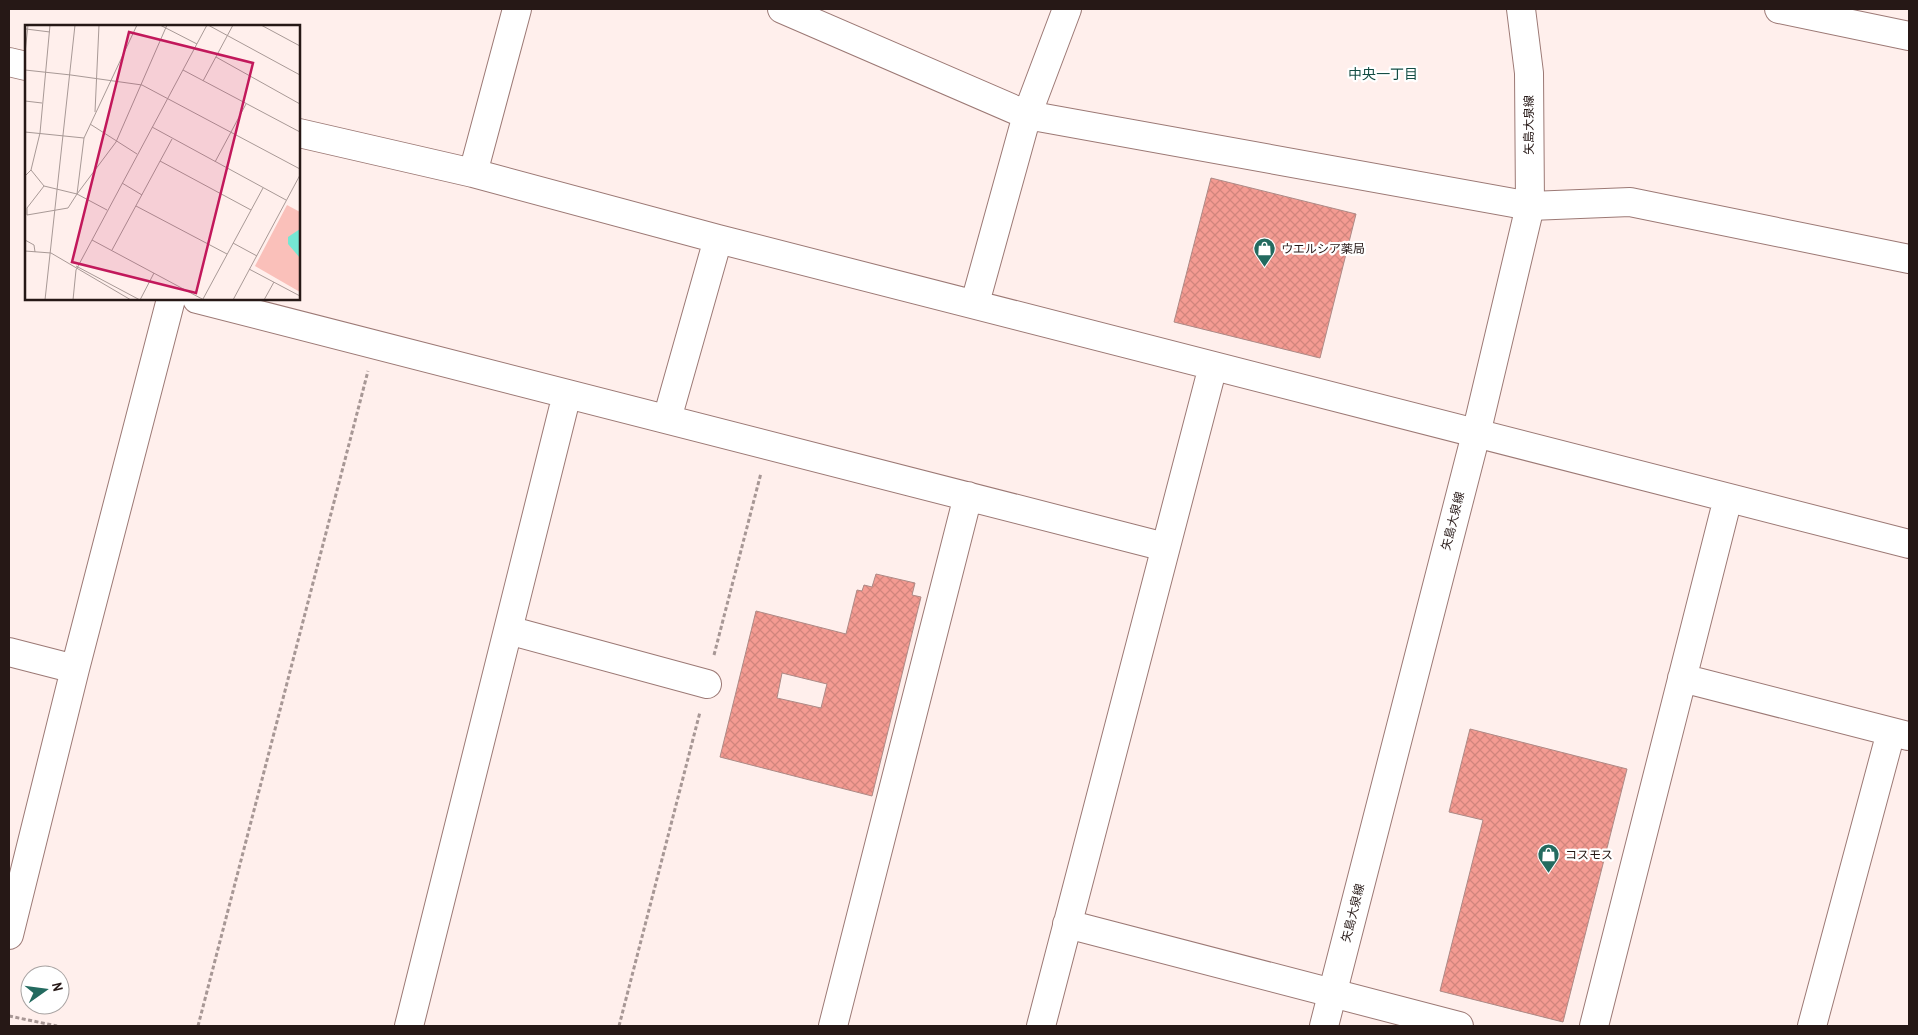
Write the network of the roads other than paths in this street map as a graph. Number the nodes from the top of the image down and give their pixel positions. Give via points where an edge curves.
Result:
1 (517, 9) edge
2 (782, 9) edge
3 (1067, 9) edge
4 (1521, 9) edge
5 (1779, 9) edge
6 (1909, 36) edge
7 (9, 62) edge
8 (25, 66) edge
9 (1027, 115) junction
10 (300, 134) edge
11 (473, 174) junction
12 (1530, 206) junction
13 (718, 238) junction
14 (1909, 259) edge
15 (171, 300) edge
16 (201, 300) edge
17 (975, 304) junction
18 (1213, 366) junction
19 (567, 394) junction
20 (667, 419) junction
21 (1476, 434) junction
22 (968, 496) junction
23 (1728, 498) junction
24 (1909, 544) edge
25 (1164, 547) junction
26 (508, 630) junction
27 (9, 652) edge
28 (74, 669) junction
29 (1682, 678) junction
30 (707, 684) road end
31 (1900, 734) edge
32 (1067, 924) junction
33 (9, 935) edge
34 (1332, 992) junction
35 (409, 1026) edge
36 (833, 1026) edge
37 (1041, 1026) edge
38 (1324, 1026) edge
39 (1459, 1026) edge
40 (1594, 1026) edge
41 (1812, 1026) edge

1 - 11 street
2 - 9 street
3 - 9 street
4 - 12 street, 矢島大泉線 via 1529,73
5 - 6 street
7 - 8 street
9 - 12 street
9 - 17 street
10 - 11 street
11 - 13 street
12 - 14 street via 1630,202
12 - 21 street, 矢島大泉線
13 - 17 street
13 - 20 street
15 - 28 street
16 - 19 street
17 - 18 street
18 - 21 street
18 - 25 street
19 - 20 street
19 - 26 street
20 - 22 street
21 - 23 street
21 - 34 street, 矢島大泉線
22 - 25 street
22 - 36 street
23 - 24 street
23 - 29 street
25 - 32 street
26 - 30 street
26 - 35 street
27 - 28 street
28 - 33 street
29 - 31 street
29 - 40 street
31 - 41 street
32 - 34 street
32 - 37 street
34 - 38 street, 矢島大泉線
34 - 39 street

